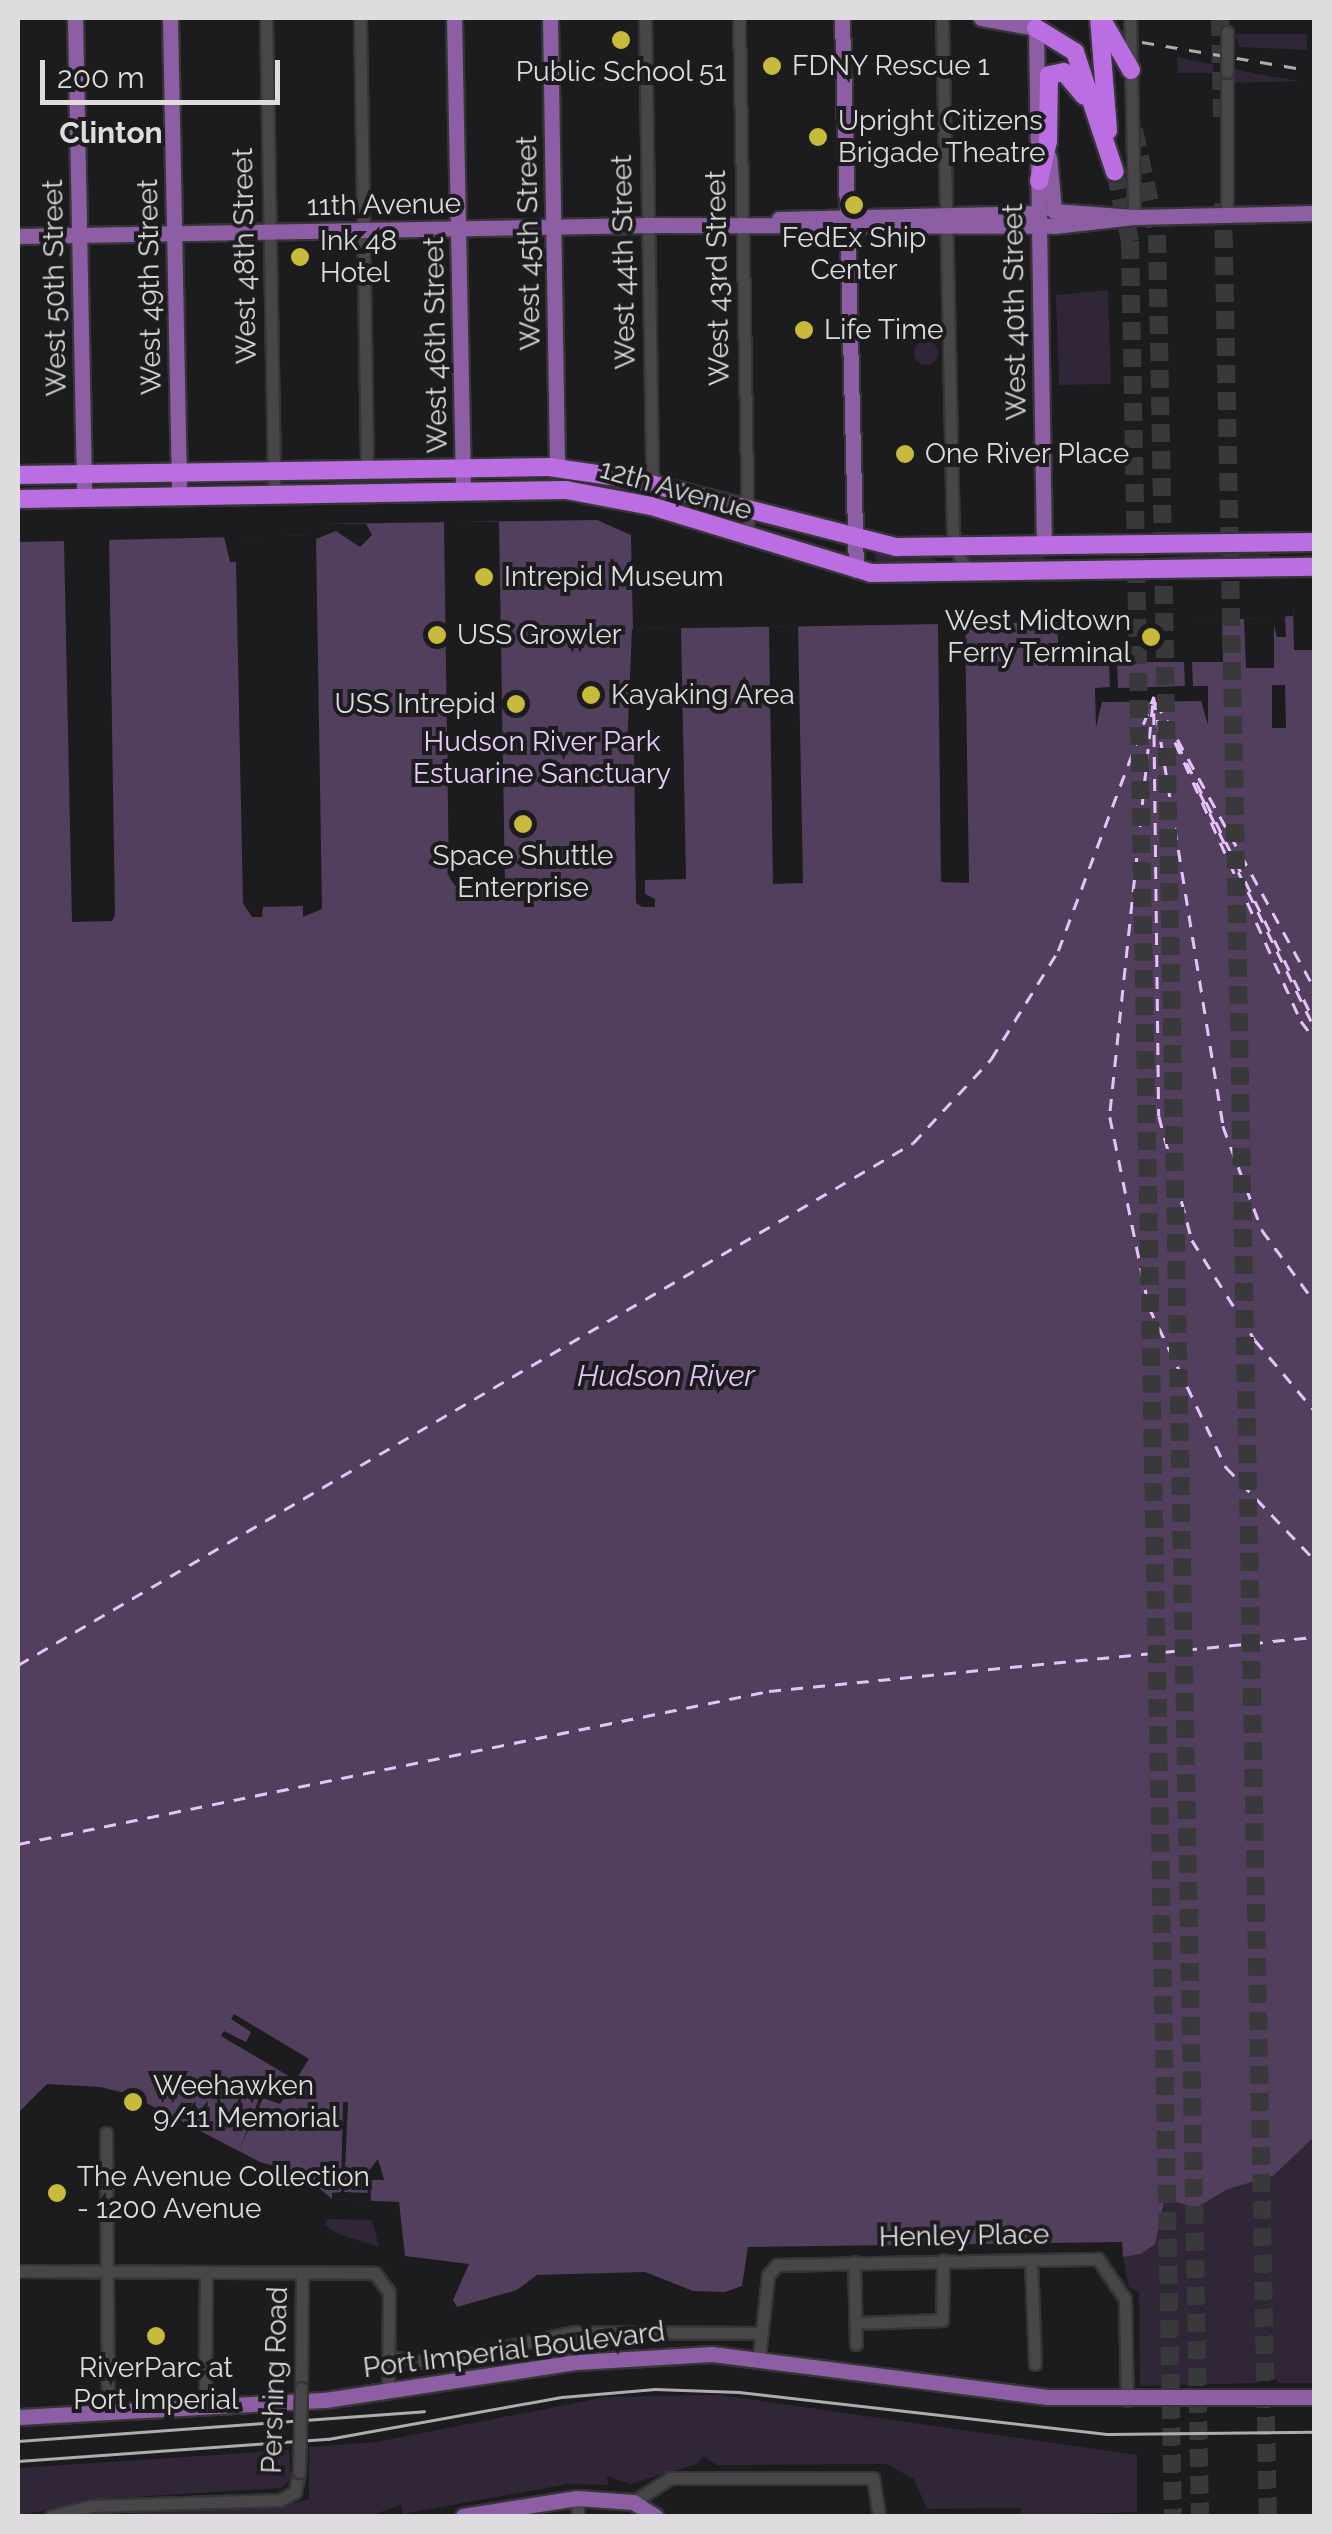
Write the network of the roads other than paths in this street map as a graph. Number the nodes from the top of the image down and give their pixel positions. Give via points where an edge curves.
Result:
1 (75, 18) edge
2 (170, 18) edge
3 (266, 18) edge
4 (360, 18) edge
5 (454, 18) edge
6 (550, 18) edge
7 (645, 18) edge
8 (739, 18) edge
9 (842, 18) edge
10 (942, 18) edge
11 (980, 18) edge
12 (1100, 18) edge
13 (1130, 18) edge
14 (1226, 18) edge
15 (1036, 23) edge
16 (1131, 70) junction
17 (1090, 105) junction
18 (1048, 141) junction
19 (1039, 180) junction
20 (1228, 214) junction
21 (1314, 214) edge
22 (1043, 216) junction
23 (1134, 217) junction
24 (947, 220) junction
25 (844, 223) junction
26 (747, 224) junction
27 (649, 225) junction
28 (554, 226) junction
29 (459, 228) junction
30 (364, 230) junction
31 (270, 232) junction
32 (174, 234) junction
33 (79, 235) junction
34 (18, 236) edge
35 (463, 467) junction
36 (557, 467) junction
37 (368, 469) junction
38 (296, 470) junction
39 (273, 471) junction
40 (178, 472) junction
41 (84, 474) junction
42 (18, 475) edge
43 (652, 485) junction
44 (463, 491) junction
45 (274, 494) junction
46 (297, 494) junction
47 (179, 496) junction
48 (84, 498) junction
49 (18, 499) edge
50 (651, 506) junction
51 (747, 511) junction
52 (748, 538) junction
53 (852, 540) junction
54 (1314, 542) edge
55 (1044, 546) junction
56 (956, 548) junction
57 (1309, 567) edge
58 (856, 570) junction
59 (974, 574) junction
60 (106, 2133) dead end
61 (943, 2260) junction
62 (1031, 2260) junction
63 (854, 2262) junction
64 (18, 2271) edge
65 (107, 2271) junction
66 (206, 2272) junction
67 (302, 2274) junction
68 (857, 2324) junction
69 (759, 2333) junction
70 (568, 2334) junction
71 (856, 2344) dead end
72 (571, 2356) junction
73 (759, 2356) junction
74 (389, 2357) junction
75 (1035, 2364) dead end
76 (388, 2391) junction
77 (1314, 2396) edge
78 (1127, 2400) junction
79 (205, 2407) junction
80 (108, 2414) junction
81 (18, 2417) edge
82 (577, 2498) junction
83 (633, 2502) junction
84 (484, 2515) edge
85 (51, 2516) edge
86 (463, 2516) edge
87 (578, 2516) edge
88 (654, 2516) edge
89 (879, 2516) edge

1 - 33 main road, West 50th Street
2 - 32 main road, West 49th Street
3 - 31 street, West 48th Street
4 - 30 street
5 - 29 main road, West 46th Street
6 - 28 main road, West 45th Street
7 - 27 street, West 44th Street
8 - 26 street, West 43rd Street
9 - 25 main road
10 - 24 street
11 - 15 main road
12 - 16 highway
12 - 17 highway via 1115,172
13 - 16 street
14 - 20 street, bridge
15 - 17 highway via 1076,52
15 - 19 main road, West 40th Street
16 - 23 street
17 - 18 highway via 1068,74 1052,72
18 - 19 highway
18 - 22 main road, West 40th Street
19 - 22 main road, West 40th Street
20 - 21 main road, 11th Avenue
20 - 23 main road, 11th Avenue
22 - 23 main road, 11th Avenue via 1113,224
22 - 24 main road, 11th Avenue
22 - 55 main road, West 40th Street
24 - 25 main road, 11th Avenue
24 - 56 street
25 - 26 main road, 11th Avenue
25 - 53 main road
26 - 27 main road, 11th Avenue
26 - 51 street, West 43rd Street
27 - 28 main road, 11th Avenue
27 - 43 street, West 44th Street
28 - 29 main road, 11th Avenue
28 - 36 main road, West 45th Street
29 - 30 main road, 11th Avenue
29 - 35 main road, West 46th Street
30 - 31 main road, 11th Avenue
30 - 37 street
31 - 32 main road, 11th Avenue
31 - 39 street, West 48th Street
32 - 33 main road, 11th Avenue
32 - 40 main road, West 49th Street
33 - 34 main road, 11th Avenue
33 - 41 main road, West 50th Street
35 - 36 highway, 12th Avenue
35 - 37 highway, 12th Avenue
35 - 44 main road, West 46th Street
36 - 43 highway, 12th Avenue
37 - 38 highway, 12th Avenue
38 - 39 highway, 12th Avenue
38 - 46 highway
39 - 40 highway, 12th Avenue
39 - 45 street, West 48th Street
40 - 41 highway, 12th Avenue
40 - 47 main road, West 49th Street
41 - 42 highway, 12th Avenue
41 - 48 main road, West 50th Street
43 - 50 street, West 44th Street
43 - 51 highway, 12th Avenue
44 - 46 highway, 12th Avenue
44 - 50 highway, 12th Avenue via 566,490
45 - 46 highway, 12th Avenue
45 - 47 highway, 12th Avenue
47 - 48 highway, 12th Avenue
48 - 49 highway, 12th Avenue
50 - 52 highway, 12th Avenue
51 - 52 street, West 43rd Street
51 - 53 highway, 12th Avenue
52 - 58 highway, 12th Avenue
53 - 56 highway, 12th Avenue
53 - 58 main road
54 - 55 highway, 12th Avenue
54 - 57 highway
55 - 56 highway, 12th Avenue
56 - 59 street
57 - 59 highway, 12th Avenue
58 - 59 highway, 12th Avenue
60 - 65 street
61 - 62 street, Henley Place
61 - 63 street, Henley Place
61 - 68 street via 942,2320
62 - 75 street
62 - 78 street, Henley Place via 1098,2259 1116,2276 1125,2299
63 - 68 street
63 - 69 street, Henley Place via 777,2266 768,2275 768,2309
64 - 65 street
65 - 66 street
65 - 80 street
66 - 67 street
66 - 79 street
67 - 74 street, Pershing Road via 375,2273 388,2286
67 - 85 street, Pershing Road, bridge via 295,2492 280,2500 91,2506
68 - 71 street
69 - 70 street
69 - 73 street, Henley Place
70 - 72 street
70 - 74 street via 536,2346 431,2363
72 - 73 main road, Port Imperial Boulevard
72 - 76 main road, Port Imperial Boulevard
73 - 78 main road, Port Imperial Boulevard via 1006,2393
74 - 76 street
76 - 79 main road, Port Imperial Boulevard
77 - 78 main road, Port Imperial Boulevard
79 - 80 main road, Port Imperial Boulevard
80 - 81 main road, Port Imperial Boulevard
82 - 83 main road
82 - 84 main road
82 - 87 street
83 - 88 main road
83 - 89 street via 670,2478 873,2478
84 - 86 main road

